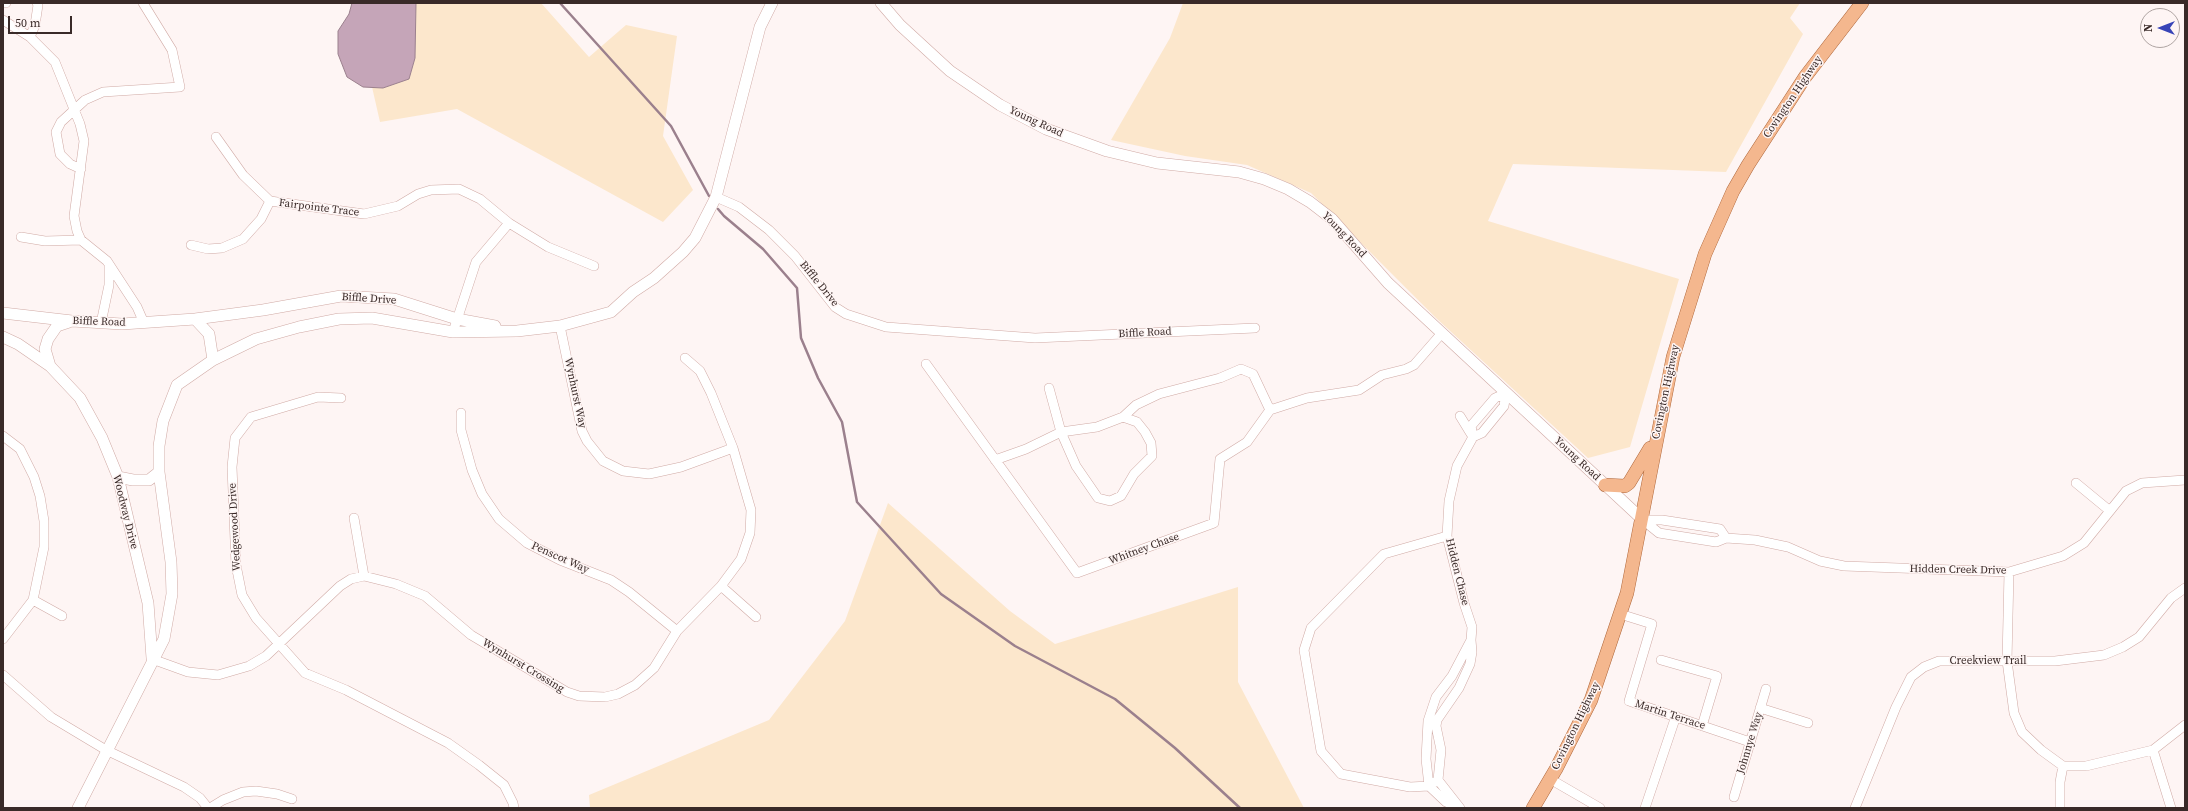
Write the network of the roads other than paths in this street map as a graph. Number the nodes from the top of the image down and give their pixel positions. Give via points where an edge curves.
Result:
1 (6, 3) edge
2 (37, 3) edge
3 (142, 3) edge
4 (772, 3) edge
5 (881, 3) edge
6 (1862, 3) edge
7 (3, 4) edge
8 (3, 20) edge
9 (30, 38) junction
10 (74, 111) junction
11 (216, 137) dead end
12 (81, 169) junction
13 (716, 197) junction
14 (270, 202) junction
15 (509, 223) junction
16 (21, 238) dead end
17 (81, 240) junction
18 (191, 245) dead end
19 (108, 263) junction
20 (594, 266) dead end
21 (3, 313) edge
22 (195, 319) junction
23 (457, 319) junction
24 (72, 321) junction
25 (101, 323) junction
26 (144, 323) junction
27 (560, 326) junction
28 (1255, 328) dead end
29 (517, 331) junction
30 (453, 332) junction
31 (1442, 333) junction
32 (3, 337) edge
33 (1035, 338) joint
34 (685, 358) dead end
35 (212, 360) junction
36 (926, 364) dead end
37 (50, 366) junction
38 (1049, 388) dead end
39 (1506, 393) junction
40 (341, 398) dead end
41 (1270, 410) junction
42 (1483, 412) junction
43 (461, 413) dead end
44 (1460, 416) dead end
45 (1123, 417) junction
46 (1493, 419) junction
47 (1061, 432) junction
48 (3, 436) edge
49 (1473, 436) junction
50 (1655, 446) junction
51 (733, 448) junction
52 (995, 460) junction
53 (159, 472) junction
54 (118, 477) junction
55 (2185, 480) edge
56 (2076, 484) dead end
57 (1605, 485) junction
58 (2110, 511) junction
59 (354, 518) dead end
60 (1642, 520) junction
61 (1447, 536) junction
62 (1726, 538) junction
63 (2009, 572) junction
64 (364, 576) junction
65 (721, 586) junction
66 (2185, 588) edge
67 (33, 600) junction
68 (1620, 614) junction
69 (62, 616) dead end
70 (756, 616) dead end
71 (676, 632) junction
72 (3, 638) edge
73 (1470, 640) junction
74 (278, 644) junction
75 (152, 659) junction
76 (1661, 660) dead end
77 (2007, 662) junction
78 (3, 675) edge
79 (1766, 689) dead end
80 (1760, 708) junction
81 (1676, 716) junction
82 (1808, 723) dead end
83 (2185, 725) edge
84 (1702, 726) junction
85 (1750, 742) junction
86 (106, 750) junction
87 (2153, 750) junction
88 (2063, 766) junction
89 (1550, 779) junction
90 (1438, 780) junction
91 (1429, 786) junction
92 (1734, 797) dead end
93 (292, 799) dead end
94 (78, 808) edge
95 (209, 808) edge
96 (514, 808) edge
97 (1460, 808) edge
98 (1533, 808) edge
99 (1600, 808) edge
100 (1645, 808) edge
101 (1855, 808) edge
102 (2060, 808) edge
103 (2171, 808) edge

1 - 7 street
2 - 9 street via 35,25
3 - 10 street via 172,50 180,87 103,92 85,100
4 - 13 street, Biffle Drive via 760,27
5 - 31 street, Young Road via 900,25 950,71 1000,105 1046,129 1107,151 1157,163 1239,172 1288,189 1332,219 1388,283
6 - 50 main road, Covington Highway via 1805,77 1733,191 1705,254 1682,322 1672,357
8 - 9 street
9 - 10 street via 56,62
10 - 12 street via 84,141
10 - 12 street via 61,122 56,132 56,142 60,154 70,164
11 - 14 street, Fairpointe Trace via 243,175
12 - 17 street via 74,216
13 - 27 street, Biffle Drive via 695,238 664,270 633,292 611,312
13 - 33 street, Biffle Drive via 739,207 769,230 795,256 836,307 846,314 886,327
14 - 15 street, Fairpointe Trace via 364,214 398,206 418,194 431,190 459,189 480,199
14 - 18 street via 261,219 243,239 222,248 208,249
15 - 20 street, Fairpointe Trace via 548,247
15 - 23 street via 476,262
16 - 17 street via 45,241
17 - 19 street
19 - 25 street via 109,285
19 - 26 street via 137,307
21 - 24 street, Biffle Road
22 - 23 street, Biffle Drive via 341,296 394,299
22 - 26 street, Biffle Road
22 - 35 street via 209,334
23 - 29 street, Biffle Drive
23 - 30 street
24 - 25 street, Biffle Road
24 - 37 street via 57,326 51,332 45,349
25 - 26 street, Biffle Road
27 - 29 street, Biffle Drive
27 - 51 street, Wynhurst Way via 582,431 603,461 623,471 649,474 681,467
28 - 33 street, Biffle Road
29 - 30 street, Biffle Drive
30 - 35 street, Biffle Drive via 372,318 339,319 256,339
31 - 39 street, Young Road
31 - 41 street via 1414,364 1406,369 1382,375 1358,390 1307,398
32 - 37 street, Woodway Drive
34 - 51 street, Wynhurst Crossing via 700,371
35 - 53 street via 178,385 163,421 159,446
36 - 52 street, Whitney Chase
37 - 54 street, Woodway Drive via 80,398 102,438
38 - 47 street
39 - 42 street, Hidden Chase via 1495,398
39 - 46 street, Hidden Chase via 1504,406
39 - 57 street, Young Road
40 - 74 street, Wedgewood Drive via 318,397 251,417 235,438 232,467 236,557 242,595 256,618
41 - 45 street via 1253,374 1241,369 1220,378 1159,394 1136,405
41 - 52 street, Whitney Chase via 1247,442 1220,459 1214,523 1076,573
42 - 46 street
42 - 49 street, Hidden Chase via 1471,426
43 - 71 street, Penscot Way via 463,442 472,470 482,494 499,519 527,544 611,580
44 - 49 street
45 - 47 street via 1097,427
45 - 47 street via 1137,422 1145,432 1151,443 1152,456 1134,474 1122,496 1110,501 1098,498 1076,466
46 - 49 street, Hidden Chase via 1482,433
47 - 52 street
48 - 67 street via 20,449 40,496 44,521 44,547
49 - 61 street, Hidden Chase via 1457,466 1450,489
50 - 57 main road via 1651,447 1626,486
50 - 60 main road, Covington Highway
51 - 65 street, Wynhurst Crossing via 751,510 750,533 741,559
53 - 54 street via 149,480
53 - 75 street via 172,562 172,594 164,638
54 - 75 street, Woodway Drive via 148,603
55 - 58 street, Hidden Creek Drive via 2142,482 2126,491
56 - 58 street
57 - 60 street, Young Road
58 - 63 street, Hidden Creek Drive via 2084,542 2063,556
59 - 64 street
60 - 62 street via 1662,520 1720,529
60 - 62 street, Hidden Creek Drive via 1659,533 1716,542
60 - 68 main road, Covington Highway via 1627,593
61 - 73 street, Hidden Chase via 1472,627
61 - 91 street via 1384,554 1311,628 1304,650 1321,750 1341,774 1410,787
62 - 63 street, Hidden Creek Drive via 1755,540 1788,547 1820,561 1844,566
63 - 77 street
64 - 71 street, Wynhurst Crossing via 396,584 425,596 471,635 567,692 579,696 605,697 618,694 635,685 654,668
64 - 74 street via 351,579 340,586
65 - 70 street
65 - 71 street, Wynhurst Crossing
66 - 77 street, Creekview Trail via 2171,598 2139,637 2104,655 2055,661
67 - 69 street
67 - 72 street
68 - 81 street, Martin Terrace via 1652,624 1629,701
68 - 89 main road, Covington Highway via 1591,700
73 - 90 street, Hidden Chase via 1470,664 1459,688 1437,720 1441,750
73 - 91 street, Hidden Chase via 1452,676 1436,698 1428,720 1426,758
74 - 75 street via 266,656 249,666 218,674 188,672
74 - 96 street, Wedgewood Drive via 304,673 366,700 448,744 479,764 504,785
75 - 86 street
76 - 84 street via 1717,676
77 - 88 street via 2014,713 2022,732
77 - 101 street, Creekview Trail via 1938,661 1911,677 1896,707
78 - 86 street via 51,717
79 - 80 street, Johnnye Way
80 - 82 street
80 - 85 street, Johnnye Way
81 - 84 street, Martin Terrace
81 - 100 street
83 - 87 street
84 - 85 street, Martin Terrace
85 - 92 street, Johnnye Way
86 - 94 street
86 - 95 street via 184,788 200,798
87 - 88 street via 2086,766
87 - 103 street
88 - 102 street
89 - 98 main road, Covington Highway
89 - 99 street
90 - 91 street
90 - 97 street
91 - 97 street via 1446,802
93 - 95 street via 256,791 243,792

